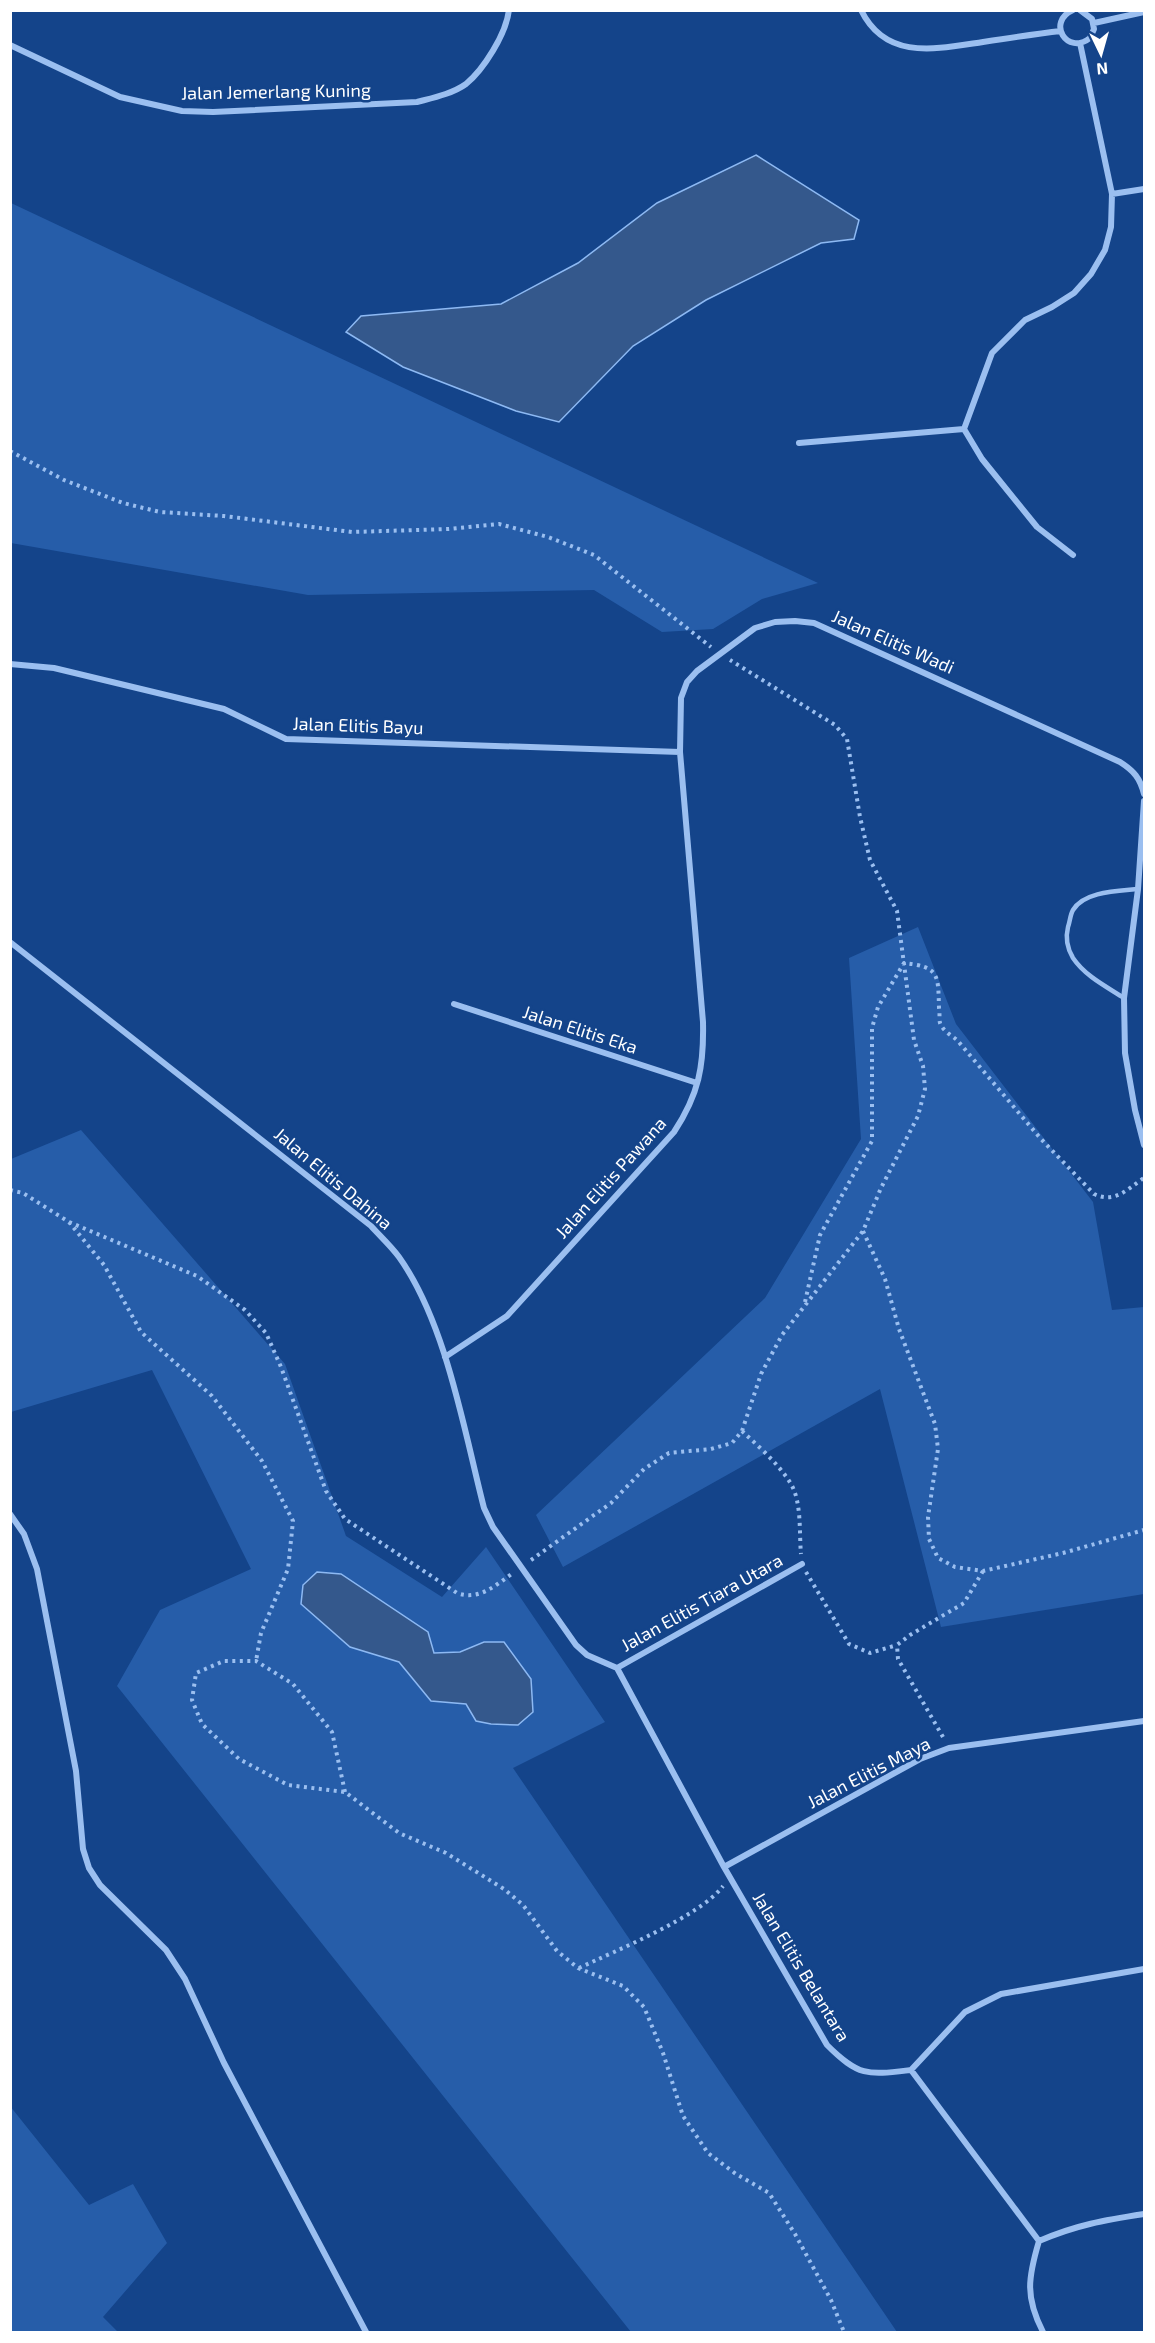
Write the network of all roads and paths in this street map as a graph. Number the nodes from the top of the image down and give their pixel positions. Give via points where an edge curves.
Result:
1 (509, 10) edge
2 (861, 10) edge
3 (1073, 10) edge
4 (1080, 10) edge
5 (1144, 12) edge
6 (1094, 23) junction
7 (1060, 31) junction
8 (1080, 43) junction
9 (10, 45) edge
10 (1144, 189) edge
11 (1112, 194) junction
12 (964, 429) junction
13 (799, 443) dead end
14 (10, 451) edge
15 (1072, 555) dead end
16 (719, 653) junction
17 (10, 664) edge
18 (680, 752) junction
19 (1144, 794) edge
20 (1144, 801) edge
21 (1138, 889) junction
22 (10, 942) edge
23 (904, 963) junction
24 (1124, 998) junction
25 (454, 1004) dead end
26 (697, 1083) junction
27 (1144, 1145) edge
28 (1144, 1178) edge
29 (10, 1190) edge
30 (69, 1222) junction
31 (863, 1231) junction
32 (804, 1306) junction
33 (445, 1357) junction
34 (742, 1431) junction
35 (10, 1514) edge
36 (1144, 1530) edge
37 (802, 1564) junction
38 (520, 1569) junction
39 (983, 1570) junction
40 (897, 1645) junction
41 (256, 1661) junction
42 (617, 1668) junction
43 (1144, 1721) edge
44 (949, 1749) junction
45 (345, 1792) junction
46 (724, 1867) junction
47 (730, 1878) junction
48 (579, 1968) junction
49 (1144, 1969) edge
50 (911, 2070) junction
51 (1144, 2214) edge
52 (1039, 2241) junction
53 (366, 2332) edge
54 (844, 2332) edge
55 (1043, 2332) edge

1 - 9 street, Jalan Jemerlang Kuning via 490,56 465,84 417,102 182,111 120,97
2 - 7 street via 869,26 884,39 932,50
3 - 7 street via 1062,20
4 - 6 street
5 - 6 street
6 - 8 street via 1093,34
7 - 8 street via 1070,42
8 - 11 street
10 - 11 street
11 - 12 street via 1111,228 1105,250 1091,274 1074,292 1025,320 992,353
12 - 13 street
12 - 15 street via 982,459 1037,527
14 - 16 path via 74,484 160,512 352,532 499,524 548,537 594,555
16 - 18 street, Jalan Elitis Wadi via 687,682 681,698
16 - 19 street, Jalan Elitis Wadi via 755,628 775,622 814,623 1120,762 1141,780
16 - 23 path via 836,725 847,739 870,860 897,910
17 - 18 street, Jalan Elitis Bayu via 54,668 224,708 286,739
18 - 26 street, Jalan Elitis Pawana via 703,1022 704,1056
20 - 21 street
21 - 24 street
21 - 24 lane via 1097,895 1078,903 1066,936 1074,959 1085,971
22 - 33 street, Jalan Elitis Dahina via 371,1226 399,1256 422,1297
23 - 28 path via 925,965 932,970 937,980 940,1022 946,1031 1094,1194 1105,1199 1114,1197
23 - 31 path via 925,1089 918,1116
23 - 32 path via 878,1007 872,1028 872,1141 820,1235
24 - 27 street via 1125,1053
25 - 26 street, Jalan Elitis Eka
26 - 33 street, Jalan Elitis Pawana via 689,1109 674,1132 507,1316
29 - 30 path via 23,1193
30 - 38 path via 197,1276 244,1310 266,1333 326,1491 351,1525 468,1597 484,1593
30 - 41 path via 104,1265 141,1332 212,1396 262,1461 293,1521 288,1569 261,1633
31 - 32 path
31 - 39 path via 885,1279 935,1424 938,1449 928,1517 929,1539 938,1558 955,1568
32 - 34 path via 782,1335 761,1374
33 - 38 street, Jalan Elitis Dahina via 484,1508
34 - 37 path via 792,1485
34 - 38 path via 732,1443 669,1453 644,1469 611,1503
35 - 53 street via 24,1534 37,1569 76,1771 83,1849 89,1868 100,1885 166,1950 185,1979 224,2064
36 - 39 path
37 - 40 path via 849,1644 870,1653
37 - 42 street, Jalan Elitis Tiara Utara
38 - 42 street, Jalan Elitis Dahina via 576,1645 587,1655
39 - 40 path via 964,1603
40 - 44 path via 898,1659
41 - 45 path via 293,1684 332,1732
41 - 45 path via 224,1661 196,1673 192,1700 202,1724 239,1759 288,1785
42 - 46 street, Jalan Elitis Belantara
43 - 44 street, Jalan Elitis Maya
44 - 46 street, Jalan Elitis Maya via 920,1759
45 - 48 path via 399,1833 446,1853 504,1889 523,1905 557,1951
46 - 47 street, Jalan Elitis Belantara
47 - 48 path via 720,1892 690,1912
47 - 50 street, Jalan Elitis Belantara via 827,2045 846,2064 867,2073
48 - 54 path via 623,1986 644,2007 683,2116 708,2153 769,2193 831,2300
49 - 50 street via 1001,1994 965,2013
50 - 52 street
51 - 52 street via 1069,2228
52 - 55 street via 1028,2289 1033,2313

